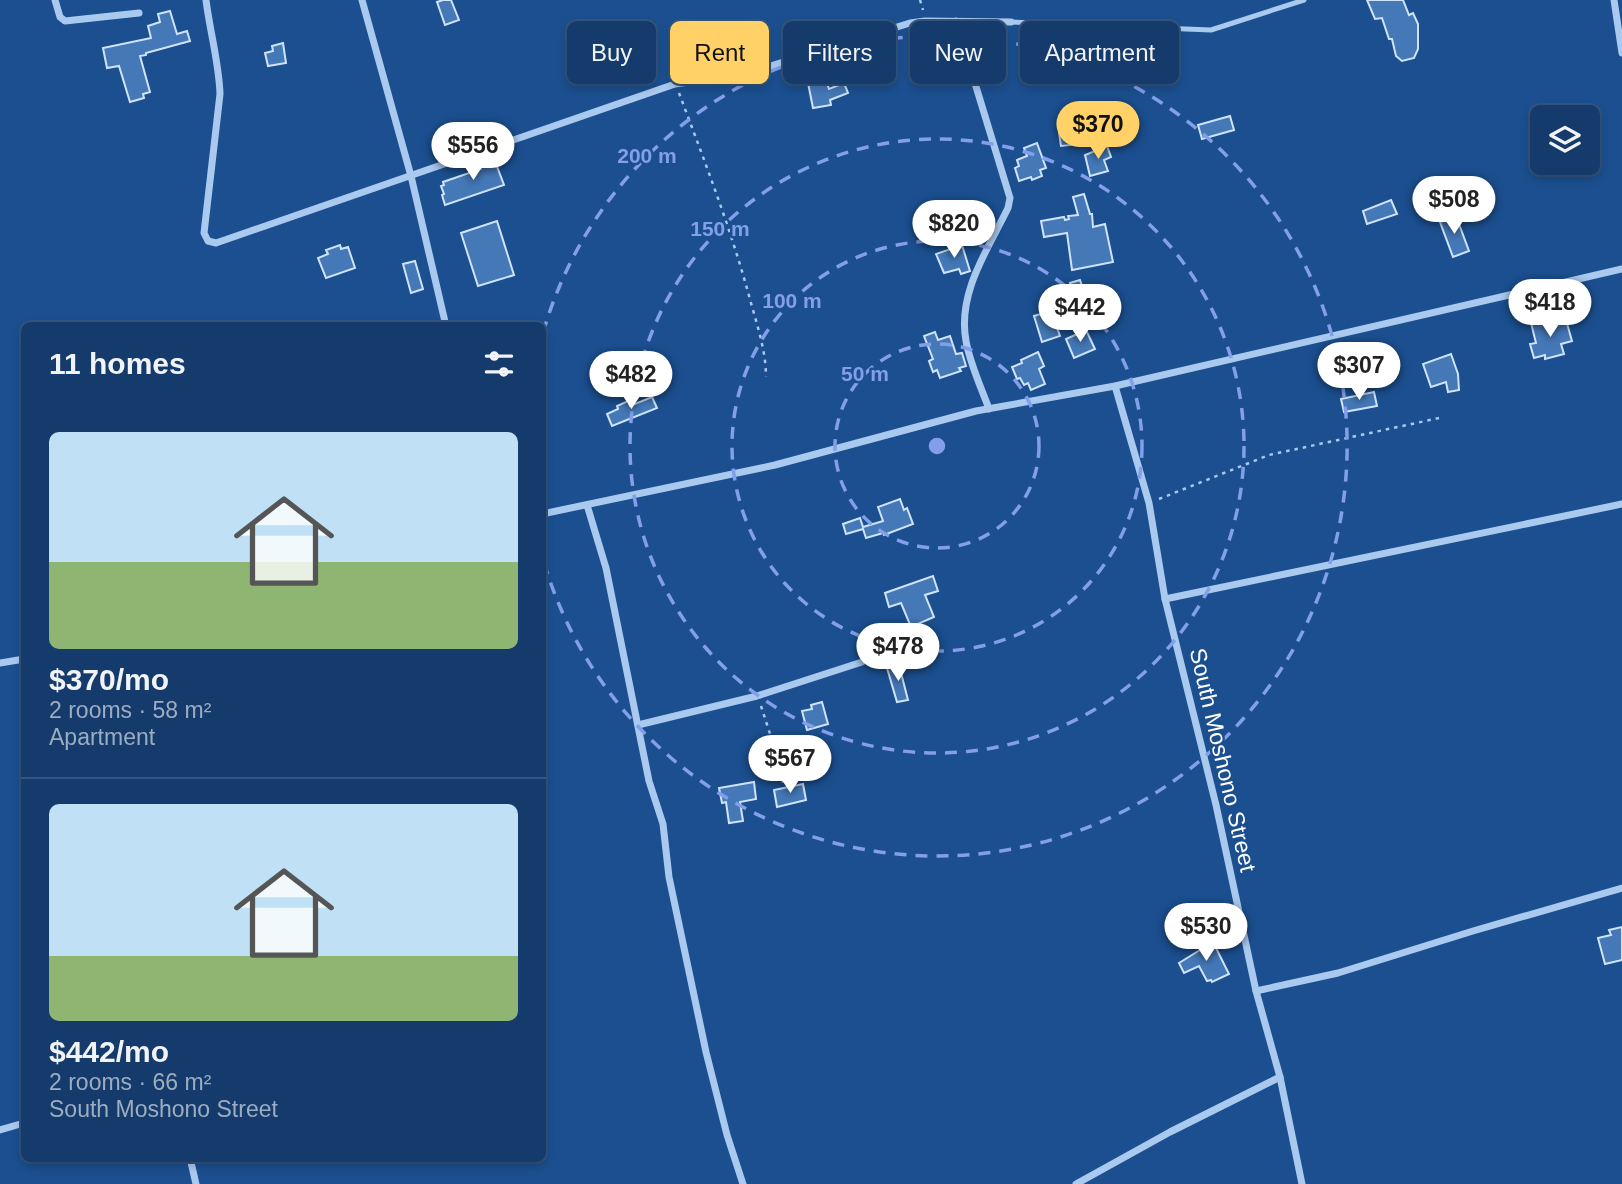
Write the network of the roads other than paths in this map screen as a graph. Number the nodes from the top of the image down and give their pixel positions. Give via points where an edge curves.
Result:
1 (55, 0) edge
2 (206, 0) edge
3 (362, 0) edge
4 (1304, 0) edge
5 (1614, 0) edge
6 (139, 13) dead end
7 (1006, 22) edge
8 (1011, 22) joint
9 (910, 23) edge
10 (1622, 53) edge
11 (975, 84) edge
12 (411, 176) junction
13 (1622, 269) edge
14 (445, 322) edge
15 (1115, 386) junction
16 (989, 409) junction
17 (587, 505) junction
18 (1622, 505) edge
19 (546, 513) edge
20 (1165, 600) junction
21 (21, 660) edge
22 (862, 662) dead end
23 (0, 663) edge
24 (638, 724) junction
25 (1622, 888) edge
26 (1256, 991) junction
27 (1280, 1077) junction
28 (21, 1124) edge
29 (0, 1130) edge
30 (191, 1162) edge
31 (196, 1184) edge
32 (743, 1184) edge
33 (1076, 1184) edge
34 (1302, 1184) edge

1 - 6 street via 65,21
2 - 12 street via 220,94 204,233 208,241 216,243
3 - 12 street
4 - 8 lane via 1207,30
5 - 10 street
7 - 8 street
9 - 12 street via 745,74 676,84
11 - 16 street via 1010,198 965,305 966,343
12 - 14 street
13 - 15 street
15 - 16 street
15 - 20 street, South Moshono Street via 1149,503
16 - 17 street via 775,465
17 - 19 street
17 - 24 street via 612,595
18 - 20 street
20 - 26 street, South Moshono Street
21 - 23 street
22 - 24 street via 757,696
24 - 32 street via 663,824 669,877 706,1052
25 - 26 street via 1338,973
26 - 27 street, South Moshono Street
27 - 33 street
27 - 34 street, South Moshono Street
28 - 29 street
30 - 31 street

